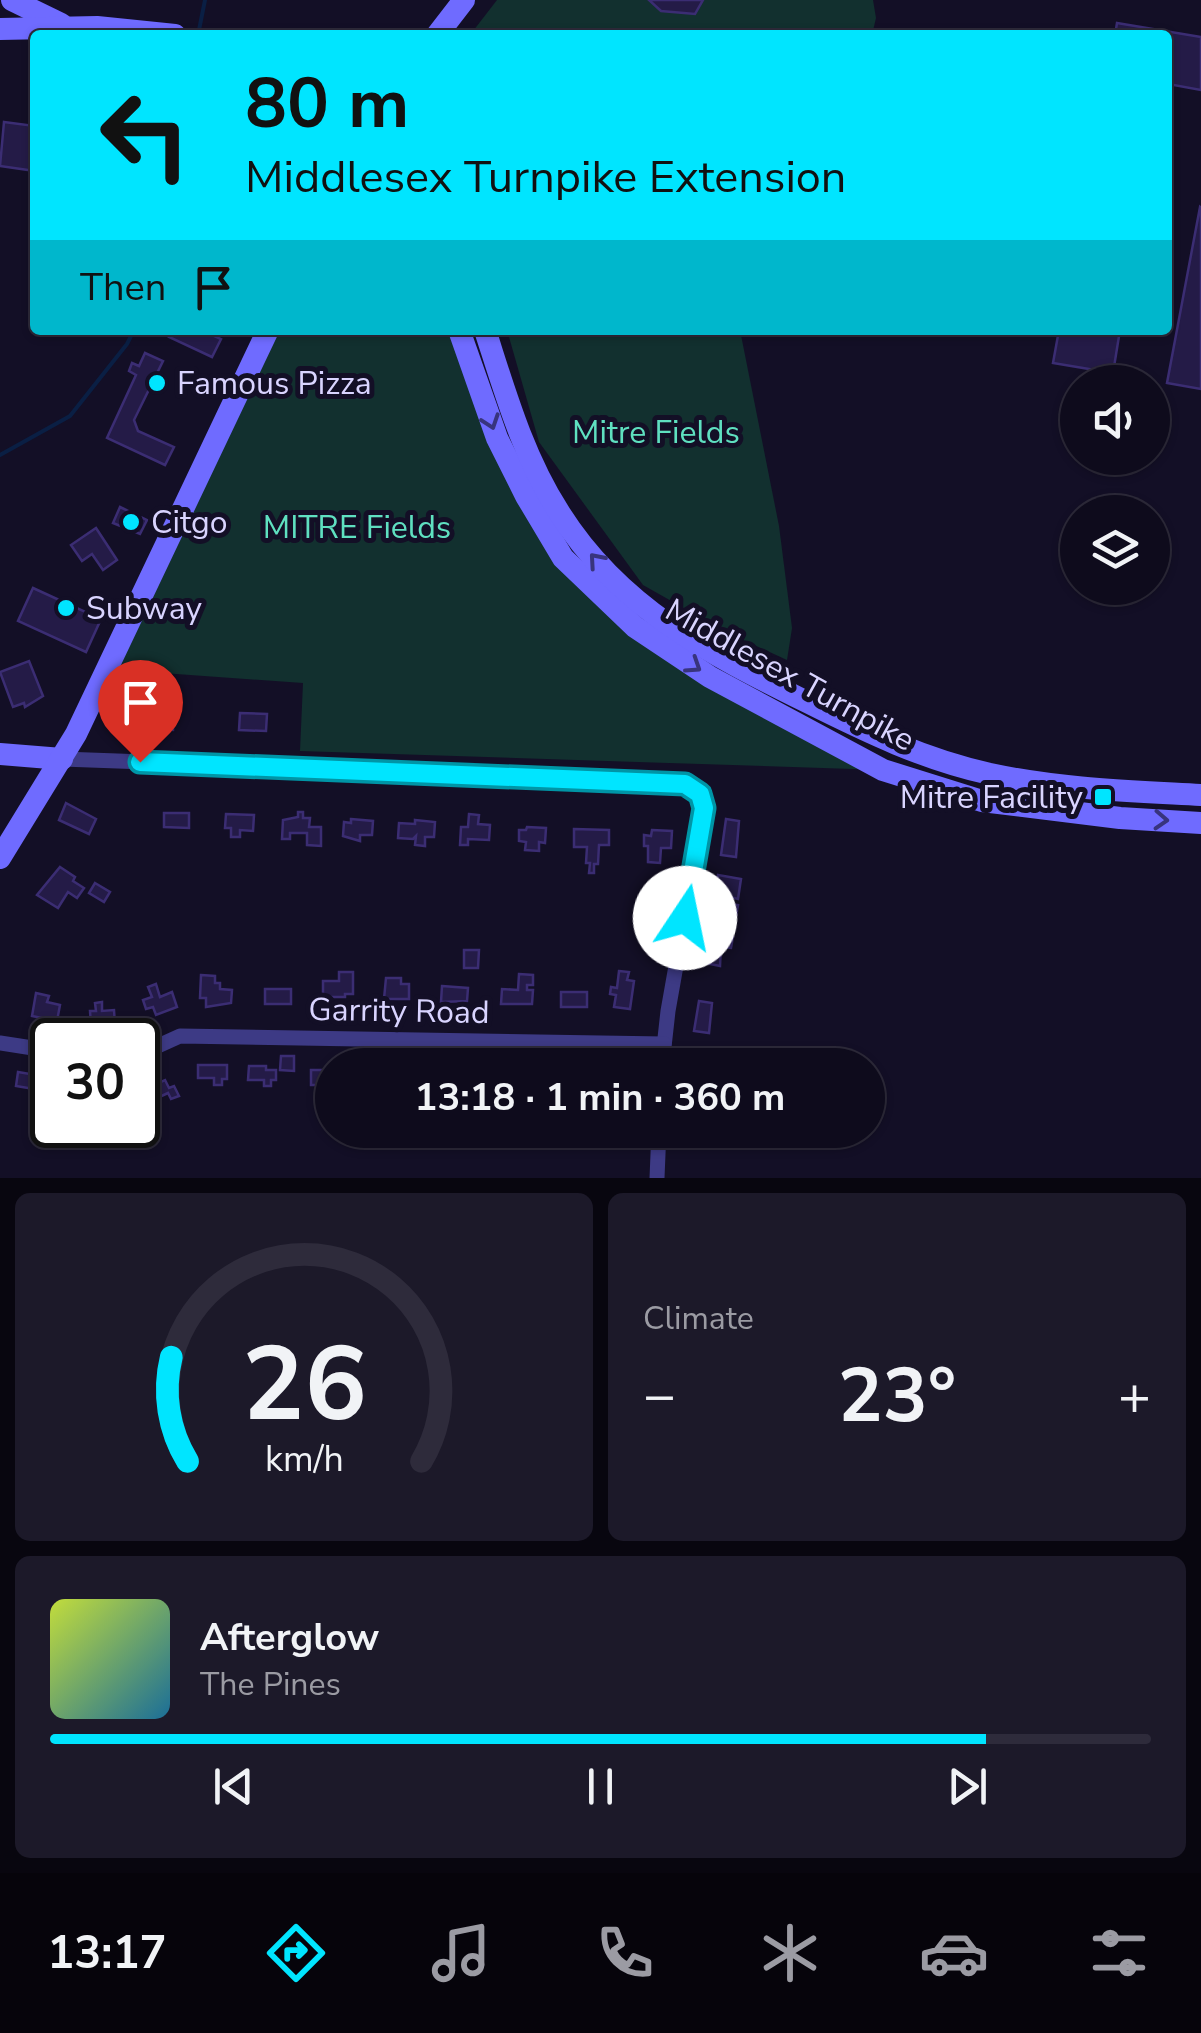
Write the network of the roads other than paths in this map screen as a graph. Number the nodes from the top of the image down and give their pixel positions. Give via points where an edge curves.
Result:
1 (12, 0) edge
2 (464, 0) edge
3 (64, 26) junction
4 (0, 28) edge
5 (116, 30) edge
6 (442, 30) edge
7 (266, 335) edge
8 (461, 335) edge
9 (487, 335) edge
10 (0, 754) edge
11 (62, 759) junction
12 (1201, 795) edge
13 (1201, 822) edge
14 (0, 858) edge
15 (0, 1043) edge
16 (160, 1044) edge
17 (664, 1044) junction
18 (30, 1048) edge
19 (664, 1048) edge
20 (659, 1148) edge
21 (658, 1178) edge

1 - 3 main road
2 - 6 main road
3 - 4 main road
3 - 5 main road
7 - 11 main road
8 -> 13 main road, Middlesex Turnpike via 497,438 563,558 634,627 710,677 883,770 982,801
12 -> 9 main road, Middlesex Turnpike via 1050,784 937,759 889,743 673,631 622,590 558,511 518,431
10 - 11 main road
11 - 14 main road
11 - 17 street via 685,784 704,808
15 - 18 street
16 - 17 street, Garrity Road via 212,1035
17 - 19 street
20 - 21 street

